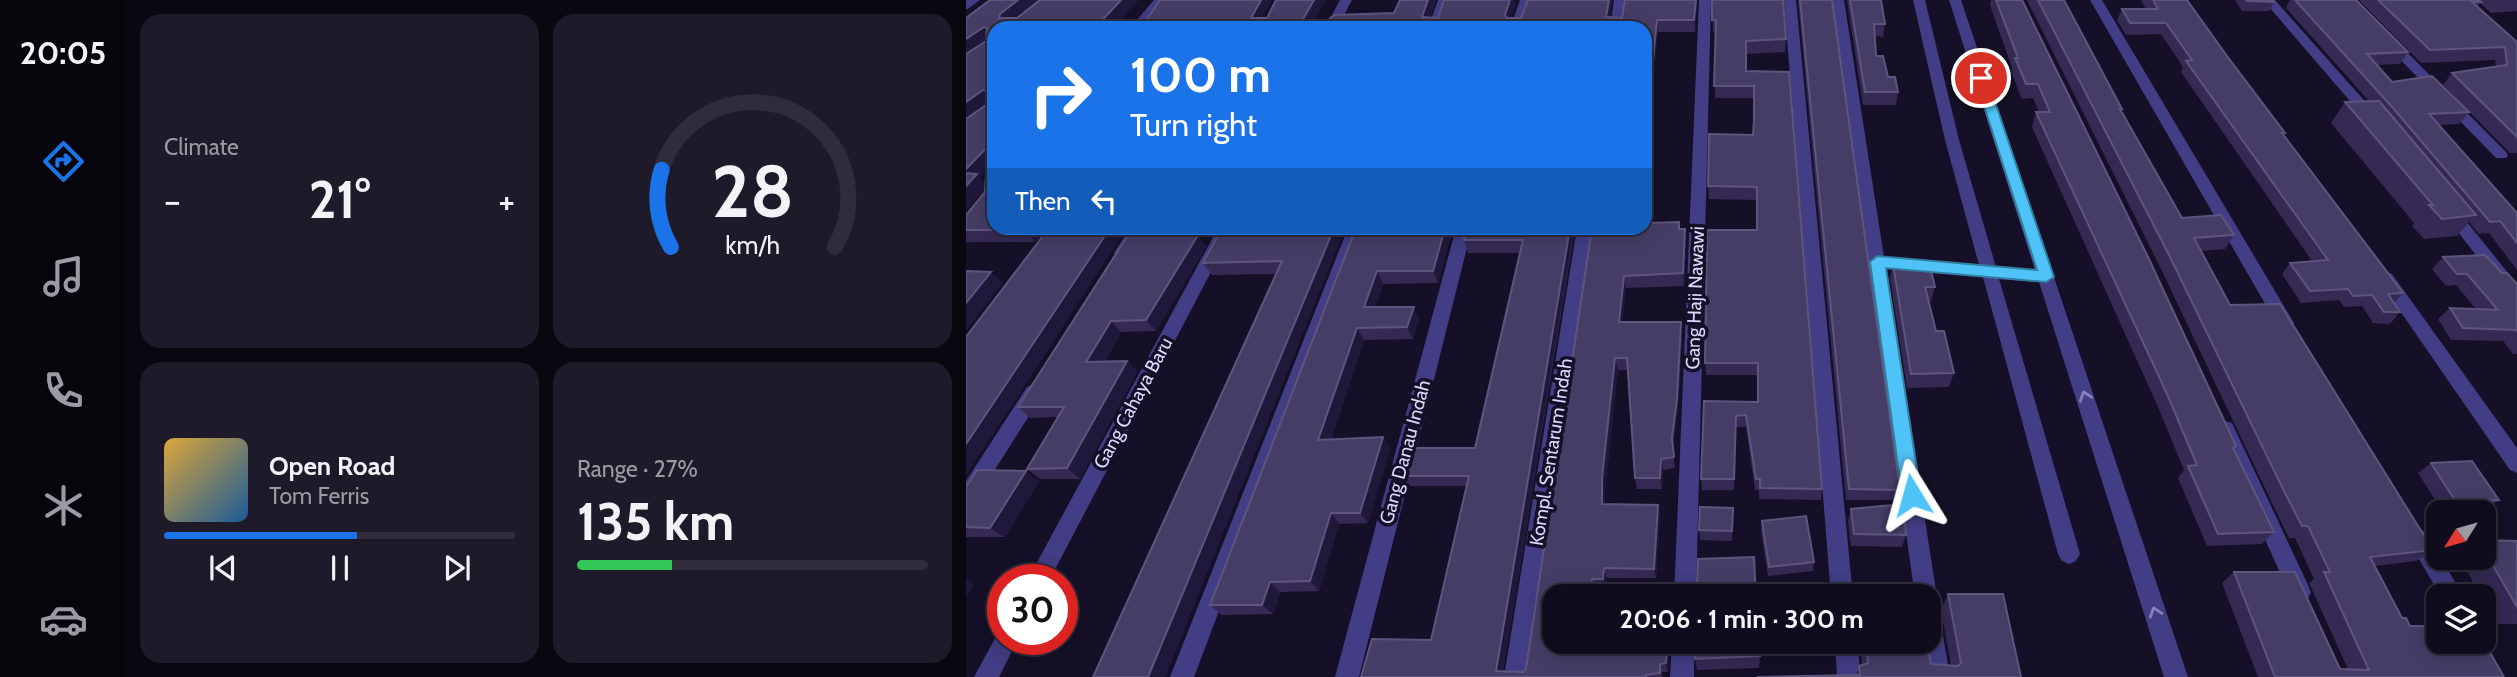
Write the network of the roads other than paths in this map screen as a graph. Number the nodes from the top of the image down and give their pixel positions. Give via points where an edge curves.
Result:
1 (974, 0) edge
2 (1160, 0) edge
3 (1346, 0) edge
4 (1444, 0) edge
5 (1526, 0) edge
6 (1620, 0) edge
7 (1705, 0) edge
8 (1790, 0) edge
9 (1838, 0) edge
10 (1919, 0) edge
11 (1955, 0) edge
12 (2096, 0) edge
13 (2271, 2) edge
14 (966, 6) edge
15 (1142, 21) edge
16 (1335, 21) edge
17 (1436, 21) edge
18 (1518, 21) edge
19 (1617, 21) edge
20 (2375, 27) edge
21 (2386, 134) edge
22 (2501, 155) dead end
23 (2444, 203) edge
24 (1134, 235) edge
25 (1144, 235) edge
26 (1218, 235) edge
27 (1353, 235) edge
28 (1462, 235) edge
29 (1585, 235) edge
30 (1157, 238) edge
31 (2374, 261) edge
32 (1877, 262) junction
33 (1110, 272) edge
34 (1991, 273) junction
35 (2046, 277) junction
36 (2517, 296) edge
37 (2296, 341) edge
38 (1045, 374) edge
39 (2216, 410) edge
40 (2517, 464) edge
41 (966, 498) edge
42 (2407, 522) edge
43 (2069, 554) dead end
44 (1047, 564) edge
45 (1685, 584) edge
46 (1841, 584) edge
47 (1924, 584) edge
48 (2445, 584) edge
49 (2308, 610) edge
50 (1683, 654) edge
51 (1847, 654) edge
52 (1934, 654) edge
53 (998, 655) edge
54 (986, 677) edge
55 (1182, 677) edge
56 (1347, 677) edge
57 (1516, 677) edge
58 (1682, 677) edge
59 (1849, 677) edge
60 (1938, 677) edge
61 (2176, 677) edge

1 - 14 street
2 - 15 street
3 - 16 street
4 - 17 street
5 - 18 street
6 - 19 street
7 - 45 street, Gang Haji Nawawi
8 - 46 street
9 - 32 street
10 - 34 street via 1952,140
11 - 35 street
12 - 37 street
13 - 21 street
20 - 22 street
23 - 36 street
24 - 33 street
25 - 30 street
26 - 44 street, Gang Cahaya Baru
27 - 55 street
28 - 56 street, Gang Danau Indah
29 - 57 street, Kompl. Sentarum Indah
31 - 40 street
32 - 34 street
32 - 47 street
34 - 35 street
34 - 43 street
61 -> 35 street
38 - 41 street
39 - 49 street
42 - 48 street
50 - 58 street
51 - 59 street
52 - 60 street
53 - 54 street

